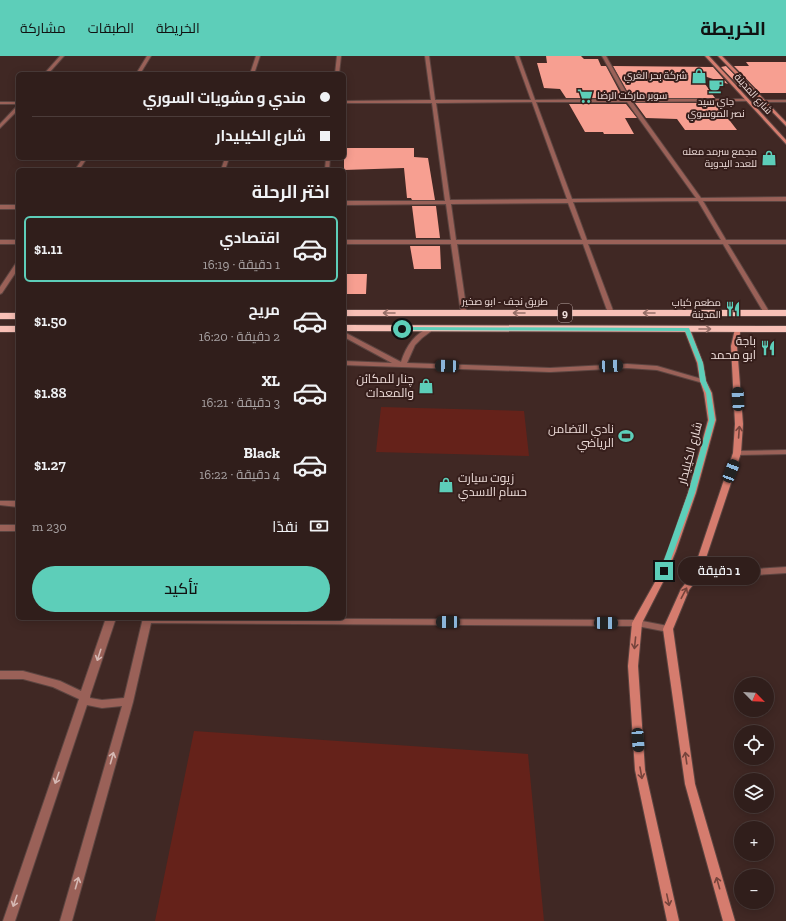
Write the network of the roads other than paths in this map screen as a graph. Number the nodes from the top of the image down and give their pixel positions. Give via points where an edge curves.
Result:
1 (62, 56) edge
2 (149, 56) edge
3 (258, 56) edge
4 (339, 56) edge
5 (427, 56) edge
6 (517, 56) edge
7 (604, 56) edge
8 (707, 56) edge
9 (720, 56) edge
10 (48, 72) edge
11 (139, 72) edge
12 (253, 72) edge
13 (337, 72) edge
14 (748, 100) junction
15 (533, 101) junction
16 (629, 101) junction
17 (763, 101) junction
18 (786, 101) edge
19 (346, 102) edge
20 (434, 102) junction
21 (0, 103) edge
22 (16, 103) edge
23 (16, 108) edge
24 (786, 125) edge
25 (0, 127) edge
26 (786, 143) edge
27 (786, 198) edge
28 (699, 199) junction
29 (570, 201) junction
30 (448, 202) junction
31 (346, 203) edge
32 (0, 207) edge
33 (16, 207) edge
34 (0, 242) edge
35 (16, 242) edge
36 (346, 242) edge
37 (454, 242) junction
38 (585, 242) junction
39 (726, 242) junction
40 (786, 242) edge
41 (16, 267) edge
42 (0, 292) edge
43 (346, 313) edge
44 (464, 313) junction
45 (611, 313) junction
46 (767, 313) junction
47 (786, 313) edge
48 (0, 316) edge
49 (16, 316) edge
50 (16, 328) edge
51 (346, 328) edge
52 (0, 329) edge
53 (431, 329) junction
54 (687, 329) junction
55 (738, 329) junction
56 (786, 329) edge
57 (346, 335) edge
58 (346, 363) edge
59 (403, 365) junction
60 (703, 381) junction
61 (786, 452) edge
62 (738, 453) junction
63 (0, 504) edge
64 (16, 504) edge
65 (0, 528) edge
66 (16, 528) edge
67 (786, 570) edge
68 (696, 576) junction
69 (110, 620) edge
70 (148, 620) edge
71 (270, 620) edge
72 (638, 623) junction
73 (668, 629) junction
74 (0, 675) edge
75 (85, 697) junction
76 (128, 702) junction
77 (9, 921) edge
78 (66, 921) edge
79 (673, 921) edge
80 (729, 921) edge

1 - 10 street
2 - 11 street
3 - 12 street
4 - 13 street
5 - 20 street
6 - 15 street
7 - 16 street
8 - 14 main road, شارع المدينة
9 - 17 main road, شارع المدينة
14 - 16 street
14 - 26 main road, شارع المدينة
15 - 16 street
15 - 20 street
15 - 29 street
16 - 28 street
17 - 18 street
17 - 24 main road, شارع المدينة
19 - 20 street
20 - 30 street
21 - 22 street
23 - 25 street
27 - 28 street
28 - 29 street
28 - 39 street
29 - 30 street
29 - 38 street
30 - 31 street
30 - 37 street
32 - 33 street
34 - 35 street
36 - 37 street
37 - 38 street
37 - 44 street
38 - 39 street
38 - 45 street
39 - 40 street
39 - 46 street
41 - 42 street
44 -> 43 highway, طريق نجف - ابو صخير / 9
45 -> 44 highway, طريق نجف - ابو صخير / 9
46 -> 45 highway, طريق نجف - ابو صخير / 9
46 - 47 highway, طريق نجف - ابو صخير / 9
48 - 49 highway
50 - 52 highway
51 - 53 highway, 9
53 - 54 highway, 9
53 - 59 street via 421,334 408,349
54 -> 55 highway, 9
54 - 60 main road, شارع الكيليدار via 700,363
55 - 56 highway, 9
62 -> 55 main road via 740,424 734,346
57 - 59 street
58 - 59 street
59 - 60 street via 550,370 626,366 657,368
60 - 72 main road, شارع الكيليدار via 708,393 712,420 692,493 660,582
61 - 62 street
62 - 68 main road
63 - 64 street
65 - 66 street
67 - 68 street
73 -> 68 main road via 685,590
69 -> 75 street
70 - 76 street
71 - 72 street
72 - 73 street
72 -> 79 main road via 633,666 640,770
80 -> 73 main road via 690,784
74 - 75 street via 23,675 56,684
75 - 76 street via 87,701 102,704
75 -> 77 street
78 -> 76 street

